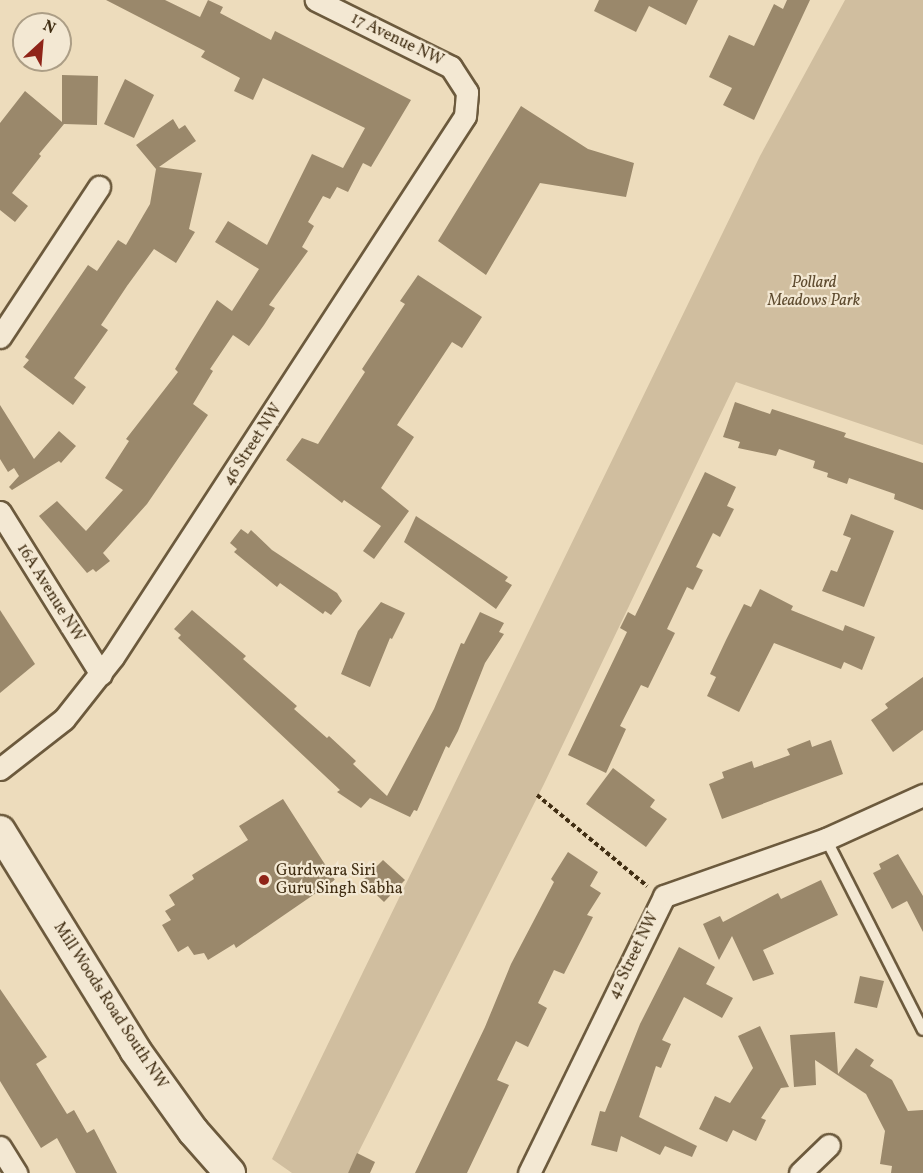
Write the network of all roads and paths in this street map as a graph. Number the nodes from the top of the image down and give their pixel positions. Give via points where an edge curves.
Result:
1 (316, 0) edge
2 (467, 92) joint
3 (99, 187) dead end
4 (0, 337) edge
5 (0, 512) edge
6 (101, 674) junction
7 (0, 769) edge
8 (537, 795) dead end
9 (923, 795) edge
10 (0, 831) edge
11 (826, 839) junction
12 (648, 887) dead end
13 (923, 1030) edge
14 (830, 1144) dead end
15 (0, 1147) edge
16 (536, 1172) edge
17 (16, 1173) edge
18 (230, 1173) edge
19 (800, 1173) edge

1 - 2 street, 17 Avenue NW via 451,67
2 - 6 street, 46 Street NW via 459,128
3 - 4 street
5 - 6 street, 16A Avenue NW
6 - 7 street, 46 Street NW via 64,719
8 - 12 path
9 - 11 street, 42 Street NW
10 - 18 street, Mill Woods Road South NW via 135,1050 193,1131
11 - 13 lane
11 - 16 street, 42 Street NW via 664,896
14 - 19 street
15 - 17 street

